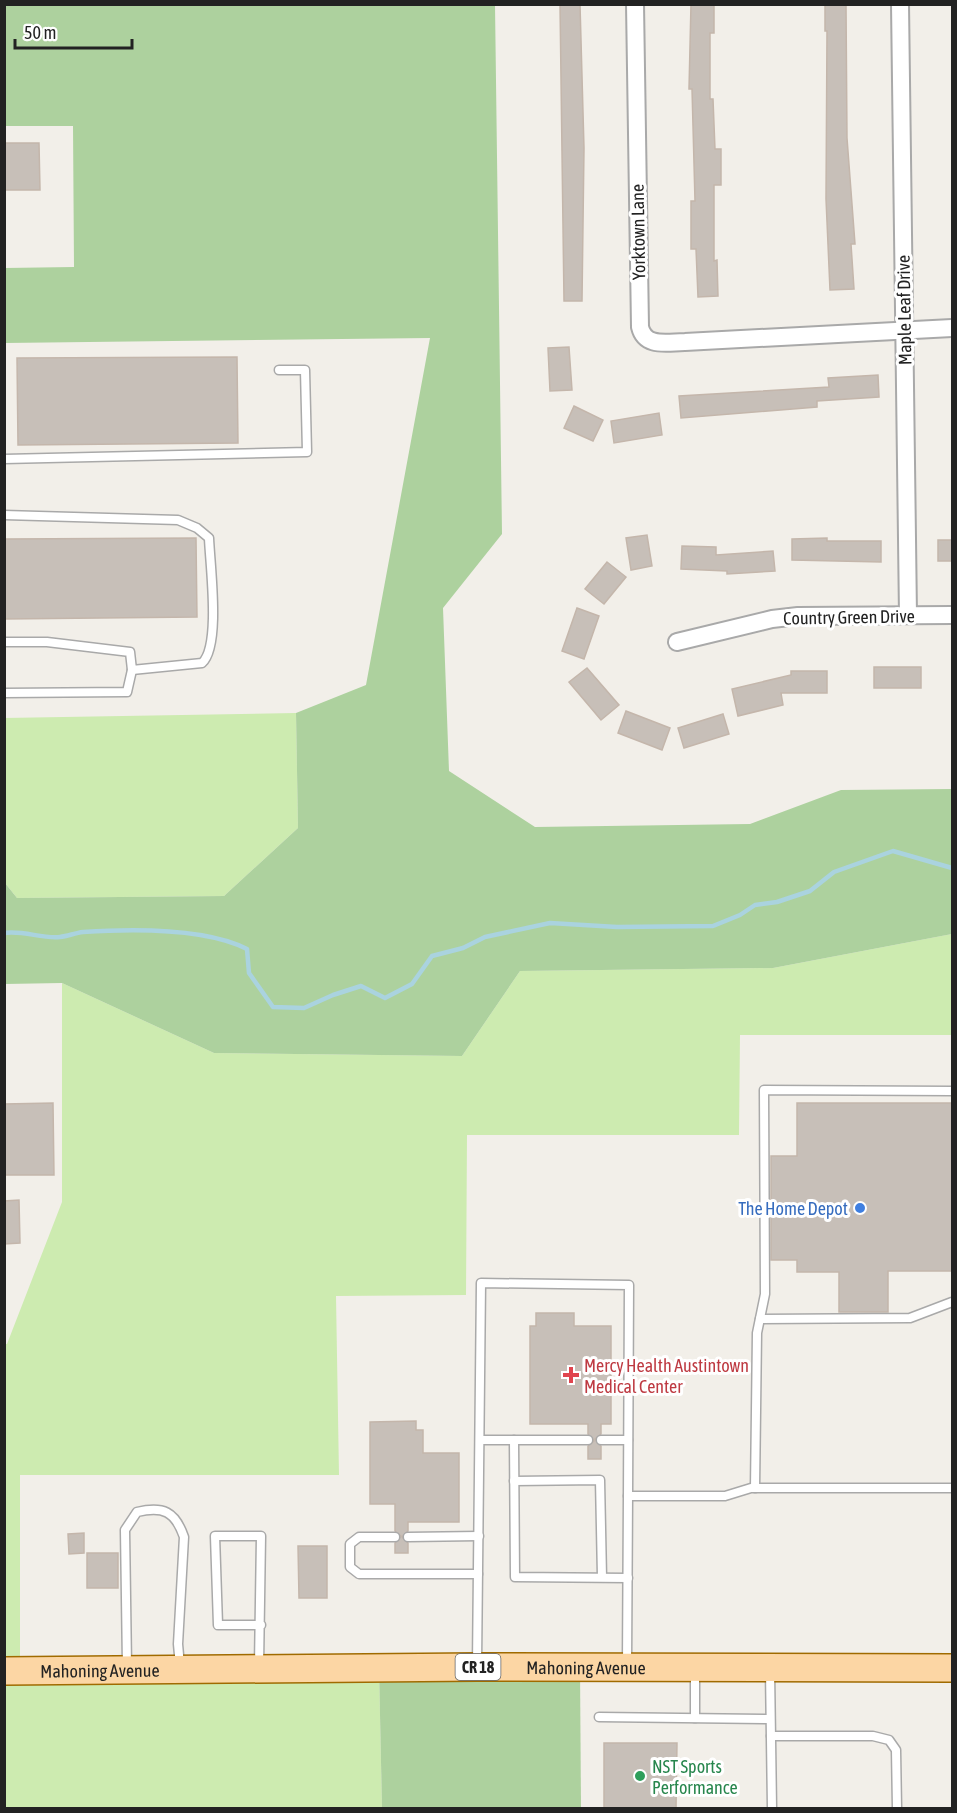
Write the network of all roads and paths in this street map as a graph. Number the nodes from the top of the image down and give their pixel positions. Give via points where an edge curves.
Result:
1 (635, 4) edge
2 (900, 4) edge
3 (952, 328) edge
4 (904, 331) junction
5 (279, 370) dead end
6 (4, 459) edge
7 (4, 515) edge
8 (908, 615) junction
9 (952, 615) edge
10 (4, 642) edge
11 (677, 642) dead end
12 (132, 670) junction
13 (4, 693) edge
14 (952, 1090) edge
15 (952, 1302) edge
16 (760, 1319) junction
17 (480, 1440) junction
18 (514, 1440) junction
19 (588, 1440) dead end
20 (601, 1440) dead end
21 (628, 1440) junction
22 (514, 1480) junction
23 (755, 1488) junction
24 (952, 1488) edge
25 (628, 1496) junction
26 (479, 1536) junction
27 (395, 1537) dead end
28 (408, 1537) dead end
29 (478, 1574) junction
30 (602, 1577) junction
31 (628, 1578) junction
32 (261, 1626) junction
33 (477, 1667) junction
34 (627, 1668) junction
35 (695, 1668) junction
36 (770, 1668) junction
37 (952, 1668) edge
38 (180, 1669) junction
39 (259, 1669) junction
40 (127, 1670) junction
41 (4, 1671) edge
42 (599, 1717) dead end
43 (695, 1718) junction
44 (770, 1719) junction
45 (771, 1736) junction
46 (772, 1809) edge
47 (897, 1809) edge

1 - 4 street, Yorktown Lane via 642,334 653,343
2 - 4 street, Maple Leaf Drive
3 - 4 street, Yorktown Lane
4 - 8 street, Maple Leaf Drive
5 - 6 lane via 305,370 307,452
7 - 12 lane via 178,520 209,538 208,658 202,663
8 - 9 street, Country Green Drive
8 - 11 street, Country Green Drive via 772,619
10 - 12 lane via 47,642 130,652
12 - 13 lane via 127,692
14 - 16 lane via 764,1090 765,1294
15 - 16 lane via 910,1318
16 - 23 lane
17 - 18 lane
17 - 21 lane via 481,1283 629,1286
17 - 26 lane
18 - 19 lane
18 - 22 lane
20 - 21 lane
21 - 25 lane
22 - 30 lane via 600,1480
22 - 30 lane via 515,1577
23 - 24 lane
23 - 25 lane via 725,1496
25 - 31 lane
26 - 28 lane
26 - 29 lane
27 - 29 lane via 359,1537 350,1544 350,1567 359,1574
29 - 33 lane
30 - 31 lane
31 - 34 lane
32 - 32 lane via 261,1536 215,1536 218,1625
32 - 39 lane
33 - 34 main road, Mahoning Avenue / CR 18
33 - 39 main road, Mahoning Avenue / CR 18
34 - 35 main road, Mahoning Avenue / CR 18
35 - 36 main road, Mahoning Avenue / CR 18
35 - 43 lane
36 - 37 main road, Mahoning Avenue / CR 18
36 - 44 lane
38 - 39 main road, Mahoning Avenue / CR 18
38 - 40 main road, Mahoning Avenue / CR 18
38 - 40 lane via 184,1537 178,1520 165,1511 150,1509 137,1512 125,1530
40 - 41 main road, Mahoning Avenue / CR 18
42 - 43 lane
43 - 44 lane
44 - 45 lane
45 - 46 lane
45 - 47 lane via 873,1736 889,1740 896,1750

